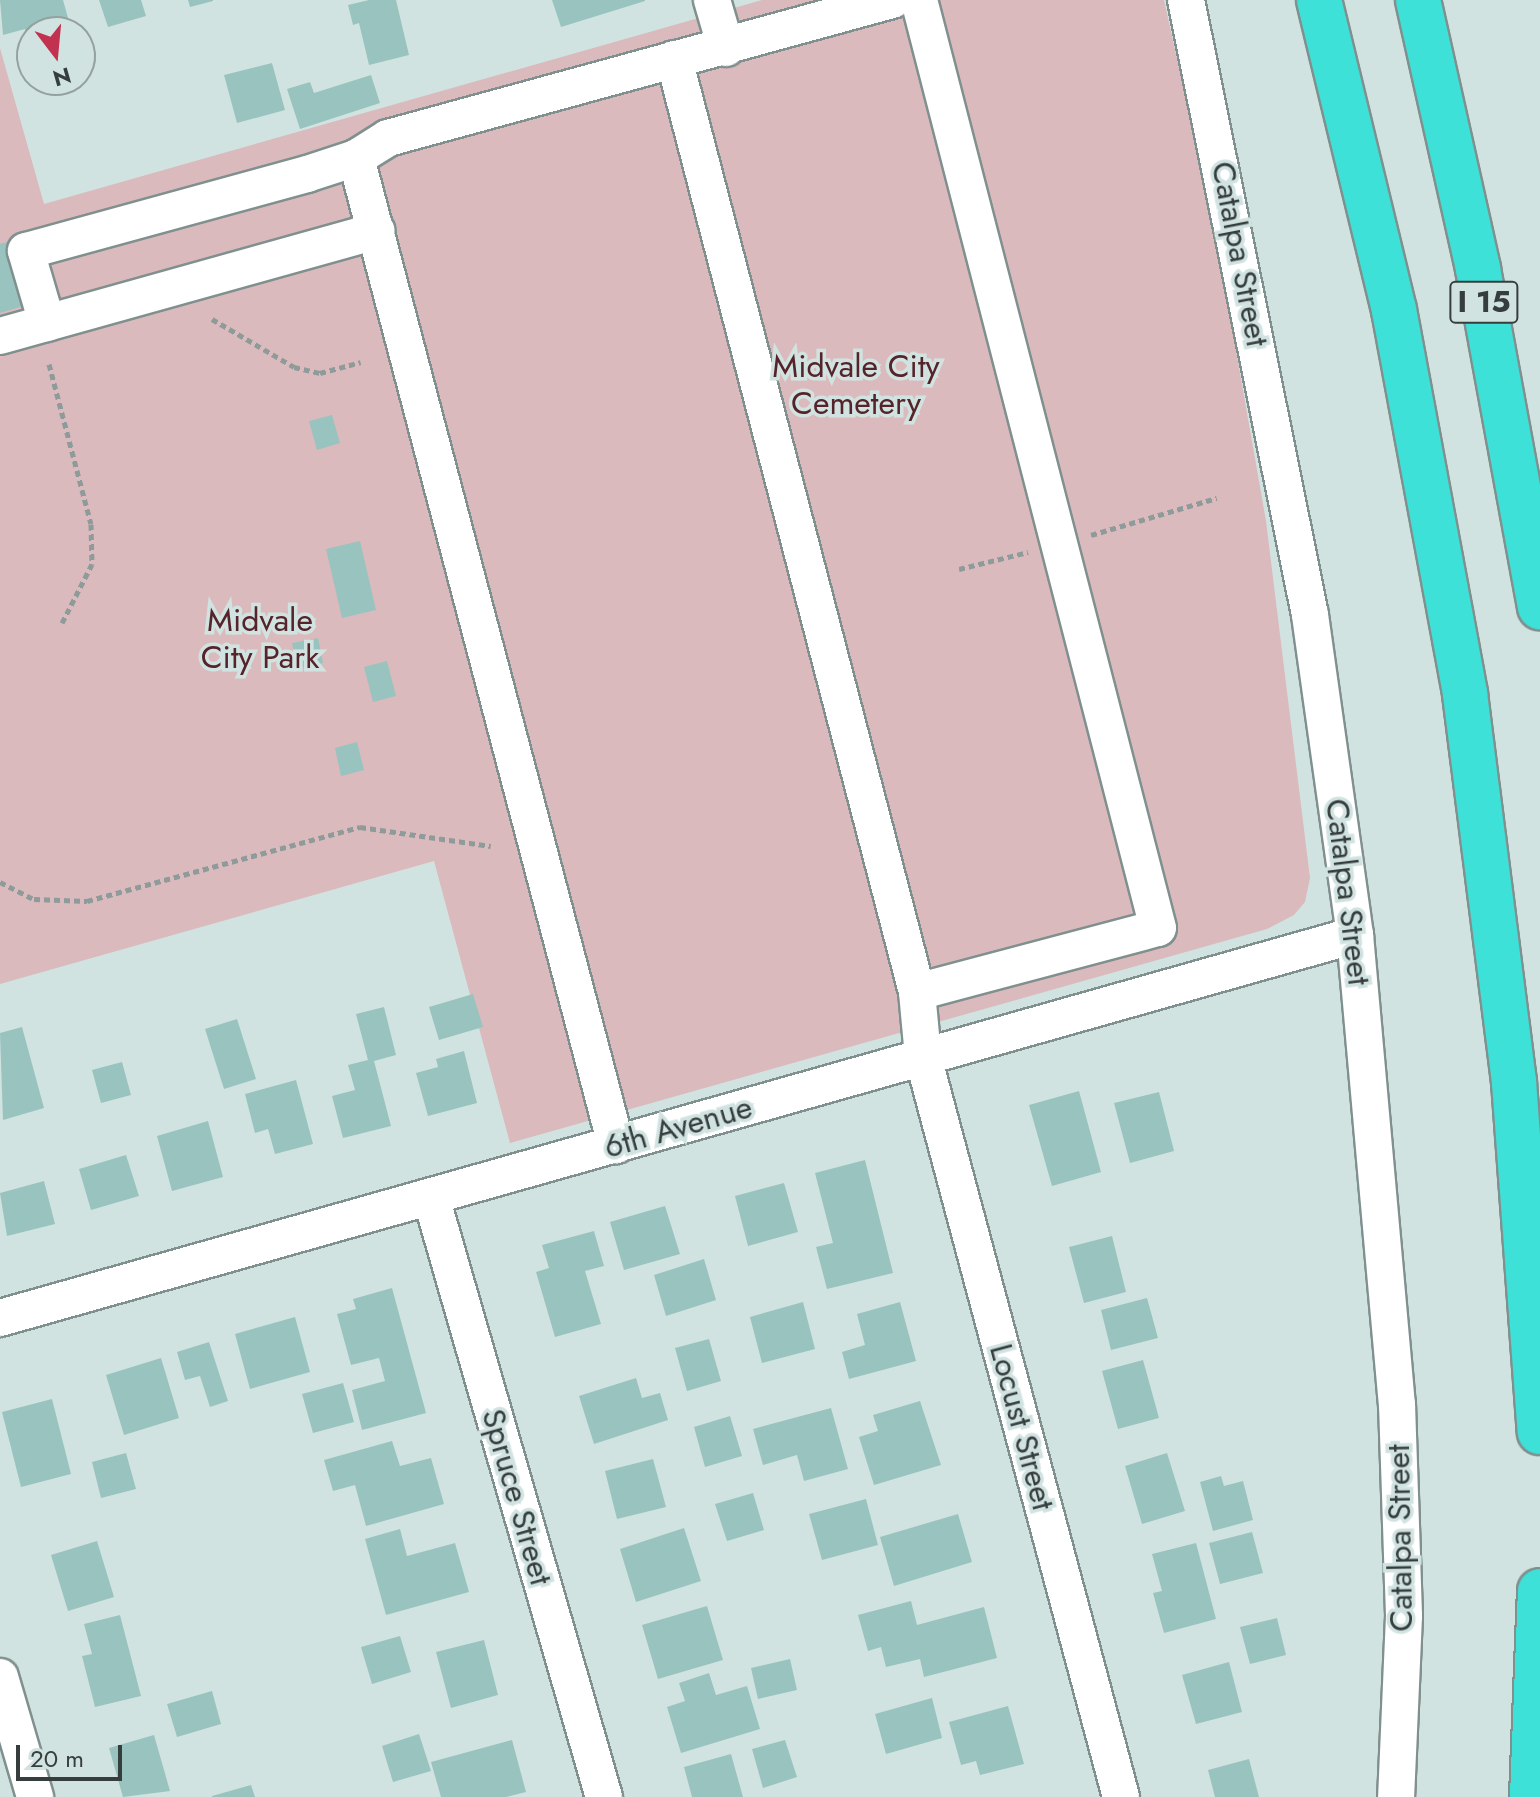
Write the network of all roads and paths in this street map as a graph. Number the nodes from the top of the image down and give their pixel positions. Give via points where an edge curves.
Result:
1 (712, 0) edge
2 (892, 0) edge
3 (919, 0) edge
4 (1186, 0) edge
5 (1319, 0) edge
6 (1418, 0) edge
7 (726, 48) junction
8 (674, 59) junction
9 (356, 158) junction
10 (377, 231) junction
11 (212, 319) dead end
12 (47, 323) junction
13 (0, 336) edge
14 (361, 362) dead end
15 (49, 364) dead end
16 (1217, 498) dead end
17 (1060, 545) junction
18 (959, 569) dead end
19 (1540, 607) edge
20 (62, 623) dead end
21 (491, 846) dead end
22 (0, 882) edge
23 (1355, 935) junction
24 (917, 992) junction
25 (923, 1057) junction
26 (616, 1145) junction
27 (431, 1197) junction
28 (0, 1318) edge
29 (1540, 1432) edge
30 (1540, 1591) edge
31 (0, 1677) edge
32 (35, 1797) edge
33 (604, 1797) edge
34 (1121, 1797) edge
35 (1396, 1797) edge
36 (1532, 1797) edge

1 - 7 street
2 - 7 street
3 - 17 street
4 - 23 street, Catalpa Street via 1310,615
5 - 29 highway via 1394,310 1465,694 1514,1082
6 - 19 highway, I 15 via 1478,269
7 - 8 street
8 - 9 street via 388,138
8 - 24 street, Locust Street
9 - 10 street
9 - 12 street via 26,251
10 - 12 street
10 - 26 street
11 - 14 path via 294,367 320,373
12 - 13 street
15 - 20 path via 91,524 92,564
16 - 17 path
17 - 18 path
17 - 24 street via 1158,928
21 - 22 path via 360,827 87,901 34,899
23 - 25 street, 6th Avenue
23 - 35 street, Catalpa Street via 1397,1404 1404,1616
24 - 25 street, Locust Street
25 - 26 street, 6th Avenue
25 - 34 street, Locust Street
26 - 27 street, 6th Avenue
27 - 28 street, 6th Avenue
27 - 33 street, Spruce Street
30 - 36 highway
31 - 32 street

